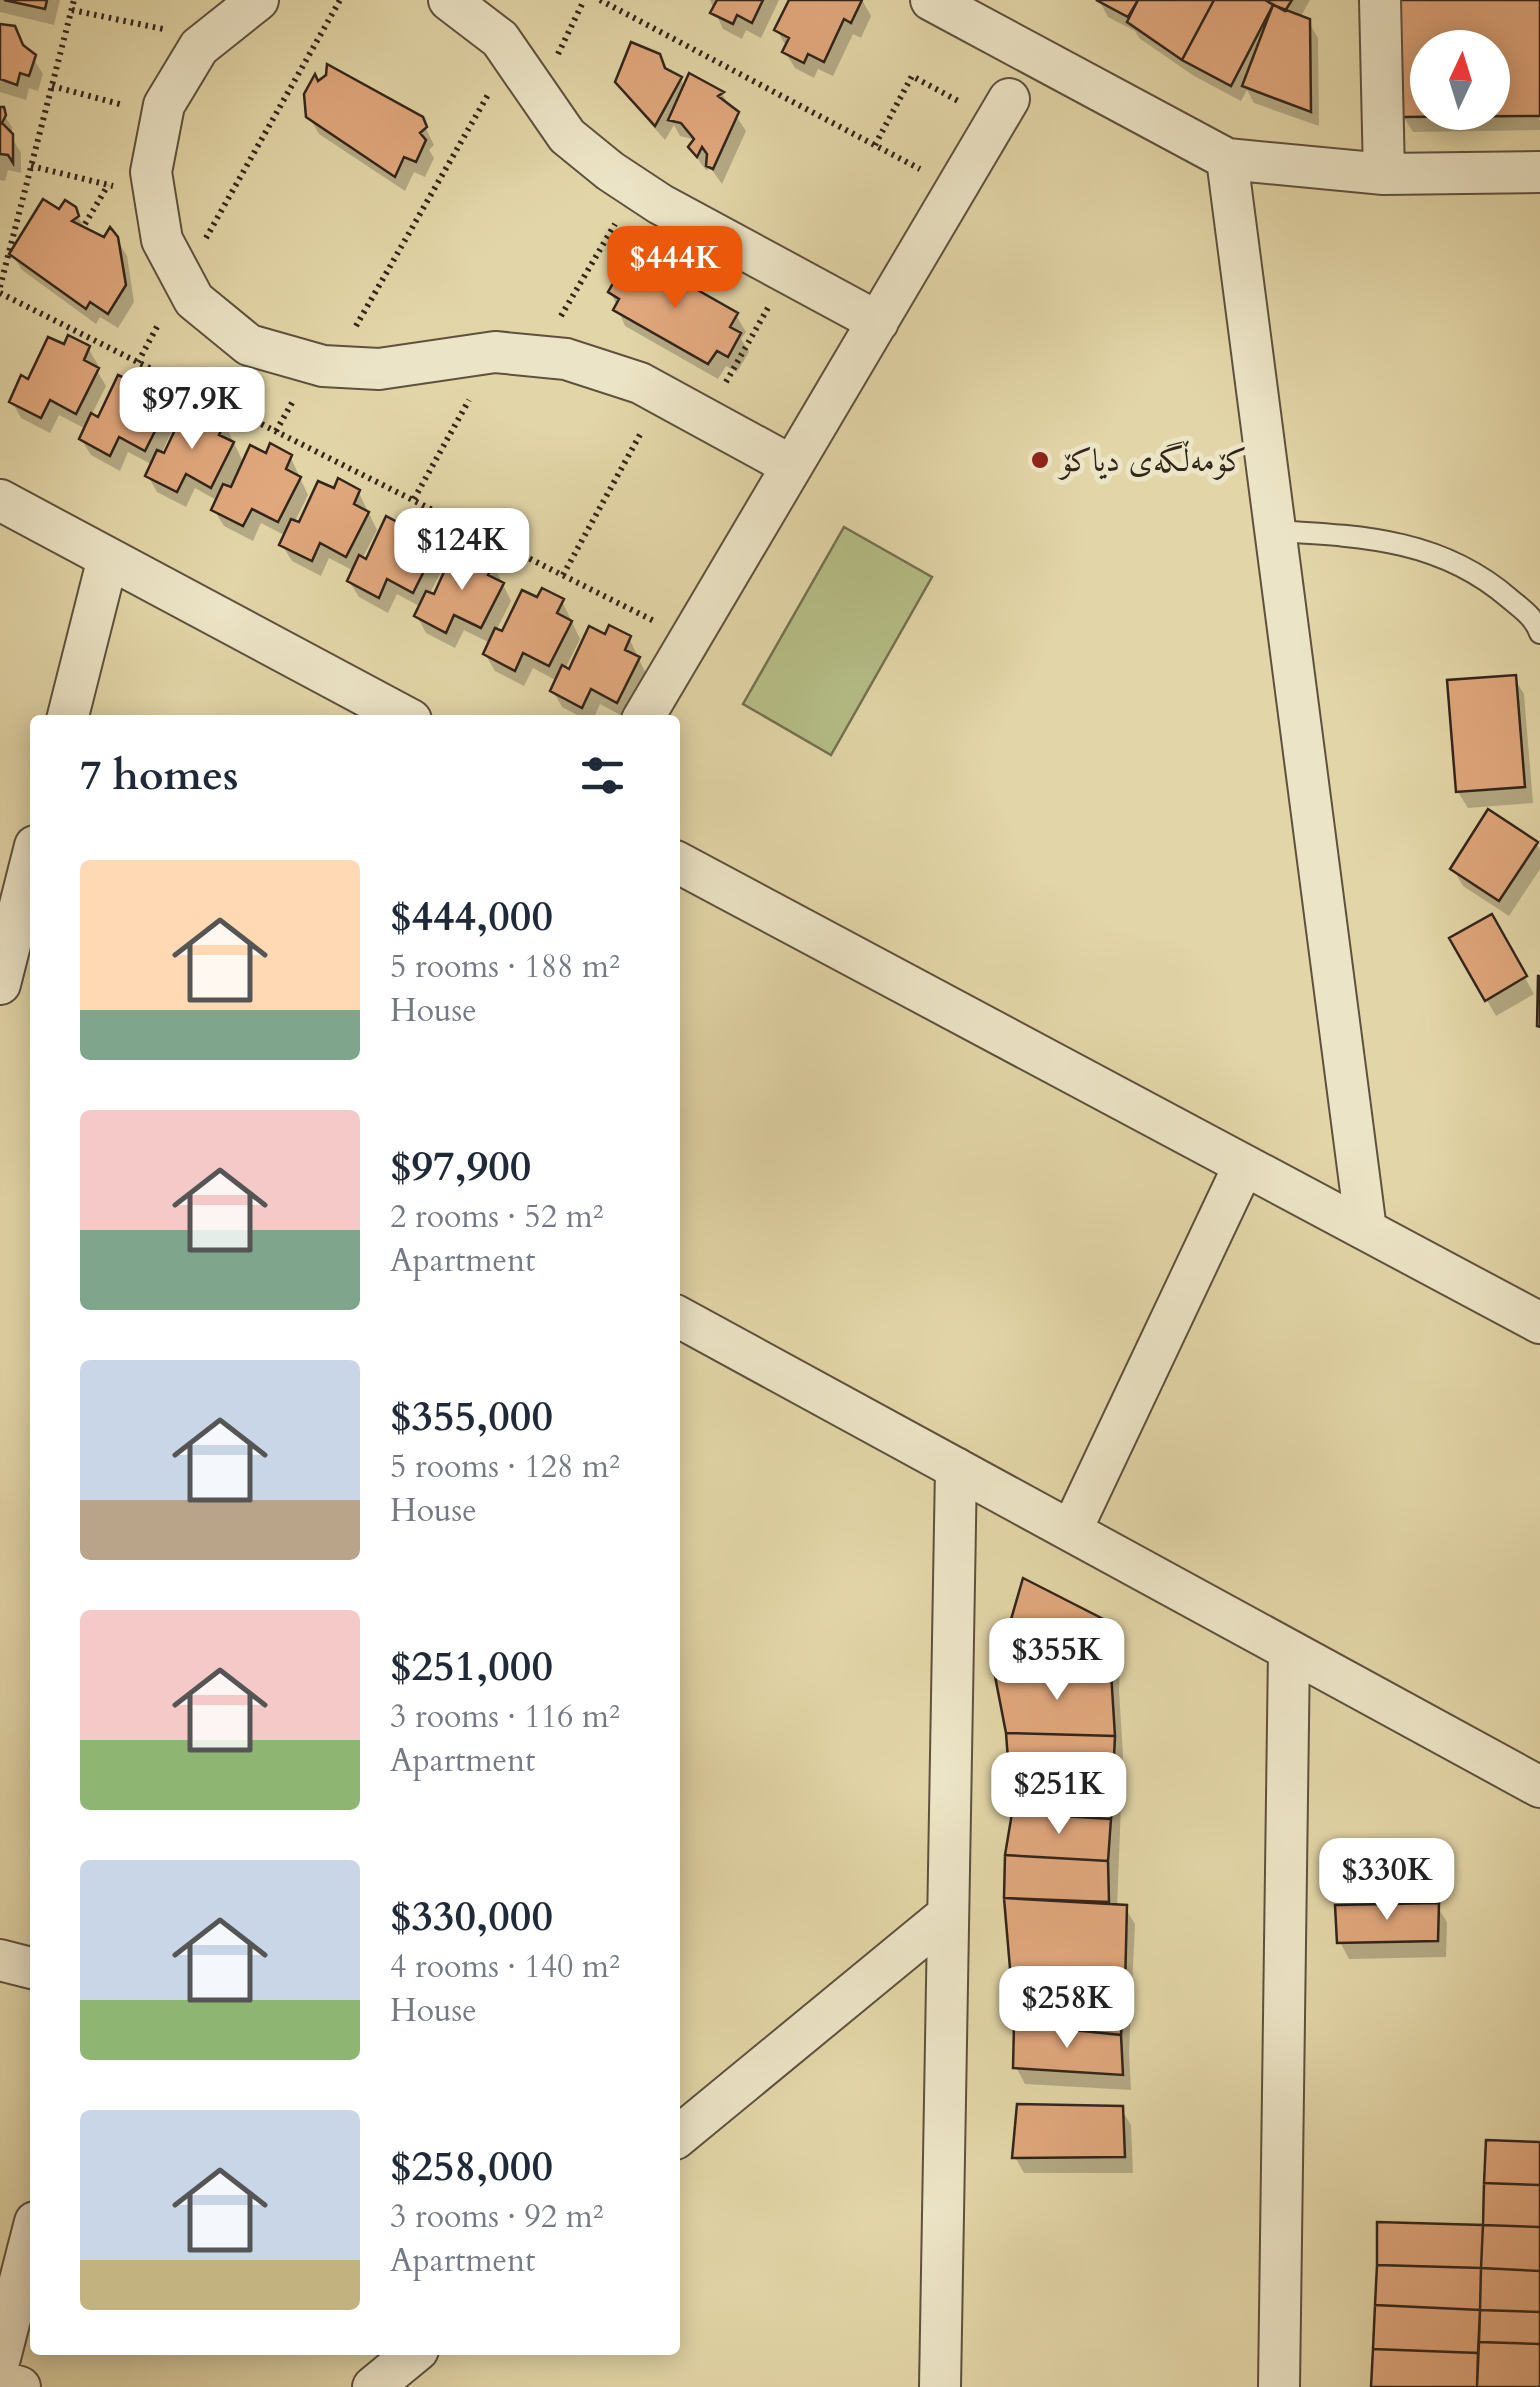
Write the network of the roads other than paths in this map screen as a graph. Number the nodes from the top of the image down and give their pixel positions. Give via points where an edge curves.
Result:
1 (258, 0) edge
2 (450, 0) edge
3 (932, 0) edge
4 (1380, 0) edge
5 (1003, 110) road end
6 (1227, 159) junction
7 (1540, 172) edge
8 (1384, 174) junction
9 (878, 322) junction
10 (792, 466) junction
11 (0, 500) edge
12 (1275, 531) junction
13 (108, 558) junction
14 (1540, 633) edge
15 (68, 715) edge
16 (402, 715) edge
17 (645, 715) edge
18 (680, 864) edge
19 (30, 866) edge
20 (0, 984) edge
21 (1244, 1165) junction
22 (1366, 1230) junction
23 (680, 1318) edge
24 (1540, 1322) edge
25 (956, 1468) junction
26 (1071, 1531) junction
27 (1288, 1650) junction
28 (1540, 1788) edge
29 (946, 1916) junction
30 (0, 1960) edge
31 (30, 1968) edge
32 (680, 2134) edge
33 (30, 2241) edge
34 (412, 2355) edge
35 (0, 2358) edge
36 (0, 2381) edge
37 (18, 2387) edge
38 (373, 2387) edge
39 (940, 2387) edge
40 (1279, 2387) edge

1 - 10 street via 199,46 164,105 151,172 162,240 194,300 249,345 323,366 379,369 495,352 566,359 640,383
2 - 9 street via 500,39 567,136 636,188
3 - 6 street
4 - 8 street
5 - 9 street
6 - 8 street
6 - 12 street
7 - 8 street
9 - 10 street
10 - 17 street
11 - 13 street
12 - 14 lane via 1352,535 1422,549 1482,575 1535,620
12 - 22 street
13 - 15 street
13 - 16 street
18 - 21 street
19 - 20 street
21 - 22 street
21 - 26 street
22 - 24 street
23 - 25 street
25 - 26 street
25 - 29 street
26 - 27 street
27 - 28 street
27 - 40 street
29 - 32 street
29 - 39 street
30 - 31 street
33 - 35 street
34 - 38 street
36 - 37 street

